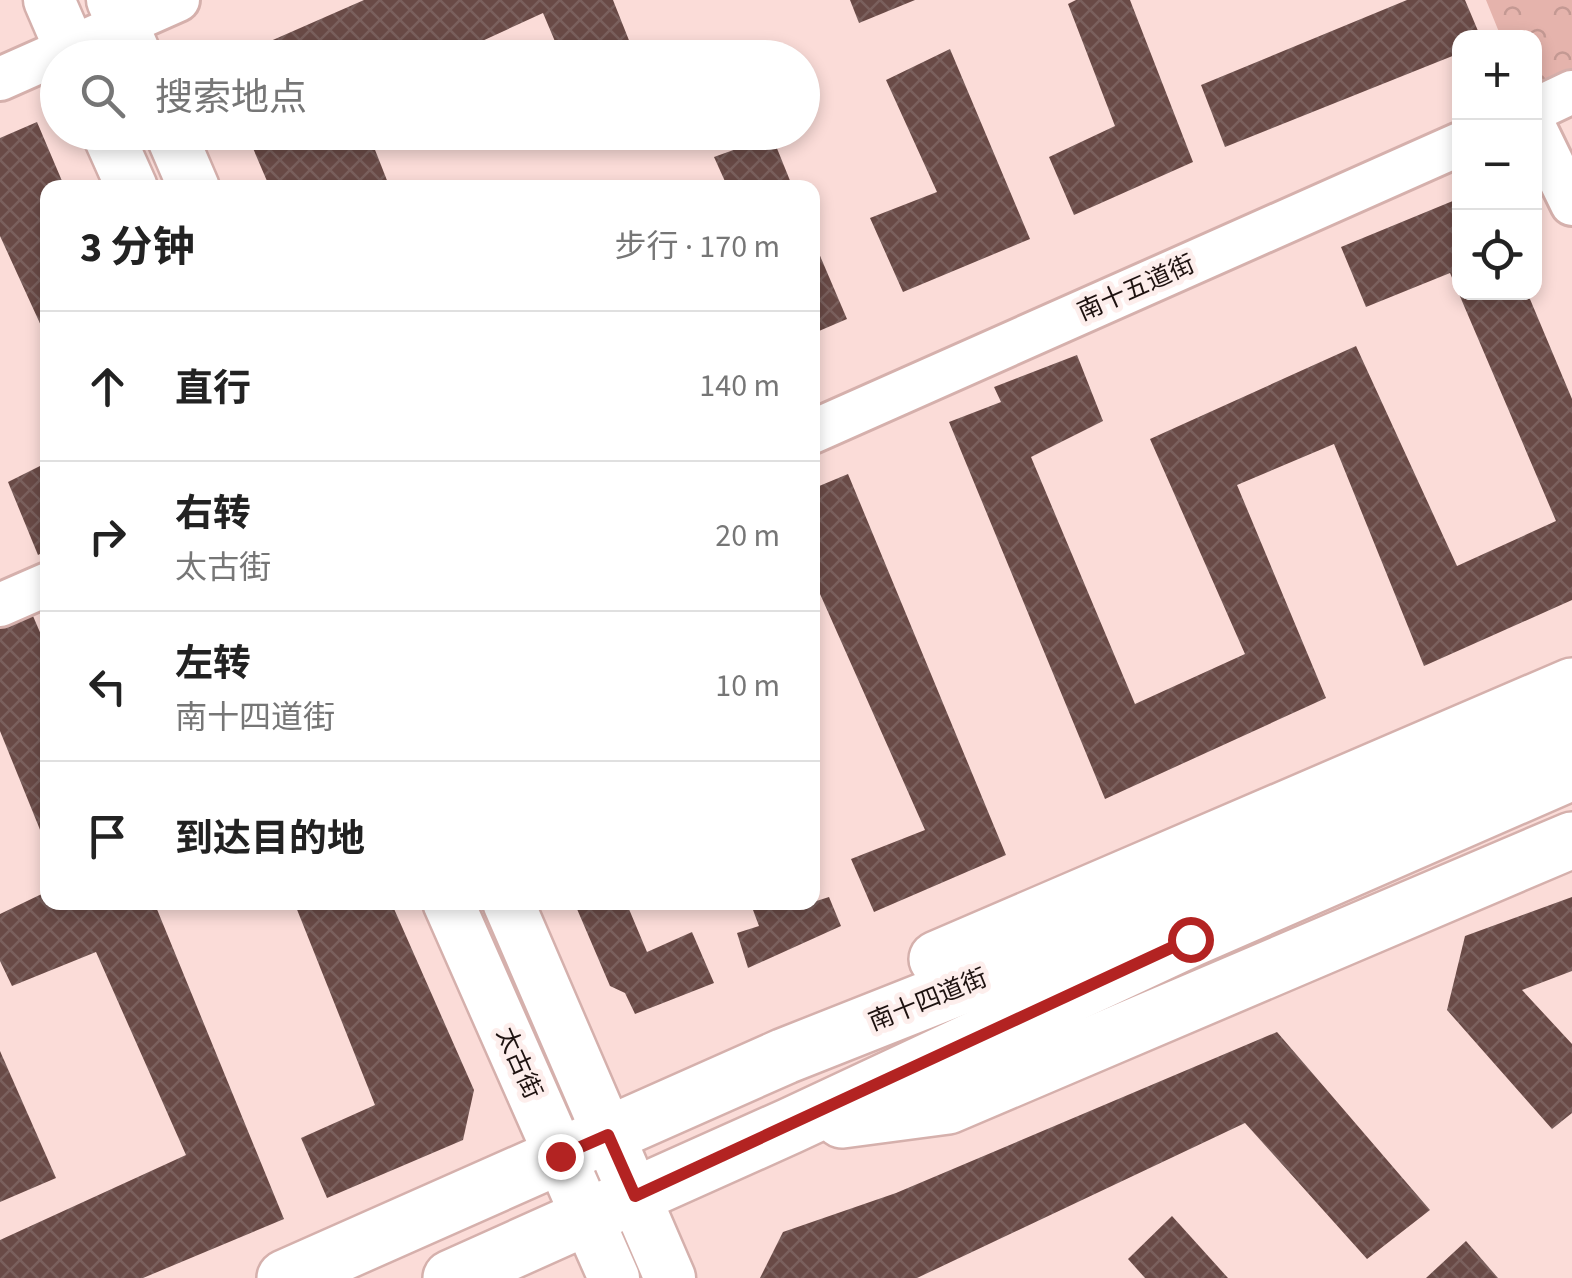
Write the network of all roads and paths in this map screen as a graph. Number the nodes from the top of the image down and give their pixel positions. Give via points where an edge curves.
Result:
1 (49, 0) edge
2 (178, 0) edge
3 (124, 27) edge
4 (67, 40) edge
5 (97, 40) edge
6 (40, 64) edge
7 (0, 79) edge
8 (1572, 92) edge
9 (1542, 106) edge
10 (1542, 142) edge
11 (1452, 148) edge
12 (115, 150) edge
13 (178, 150) edge
14 (128, 180) edge
15 (191, 180) edge
16 (1572, 204) edge
17 (820, 428) edge
18 (40, 588) edge
19 (0, 605) edge
20 (1572, 686) edge
21 (1572, 725) edge
22 (1572, 772) edge
23 (1572, 840) edge
24 (452, 910) edge
25 (511, 910) edge
26 (1182, 920) junction
27 (785, 1056) junction
28 (790, 1126) junction
29 (584, 1145) junction
30 (611, 1207) junction
31 (285, 1278) edge
32 (451, 1278) edge
33 (614, 1278) edge
34 (670, 1278) edge

1 - 4 main road
2 - 3 street
3 - 5 street
6 - 7 street
8 - 9 street
10 - 16 street
11 - 17 street, 南十五道街
12 - 14 main road
13 - 15 main road
18 - 19 street
20 - 27 main road via 948,952
21 - 26 main road, 南十四道街
22 - 26 main road
23 - 28 main road via 948,1106
24 - 29 main road, 太古街
25 - 29 main road, 太古街
26 - 27 main road, 南十四道街
26 - 28 main road
27 - 29 main road, 南十四道街
28 - 30 main road
29 - 30 main road, 太古街
29 - 31 main road, 南十四道街
30 - 32 main road
30 - 33 main road, 太古街
30 - 34 main road, 太古街

